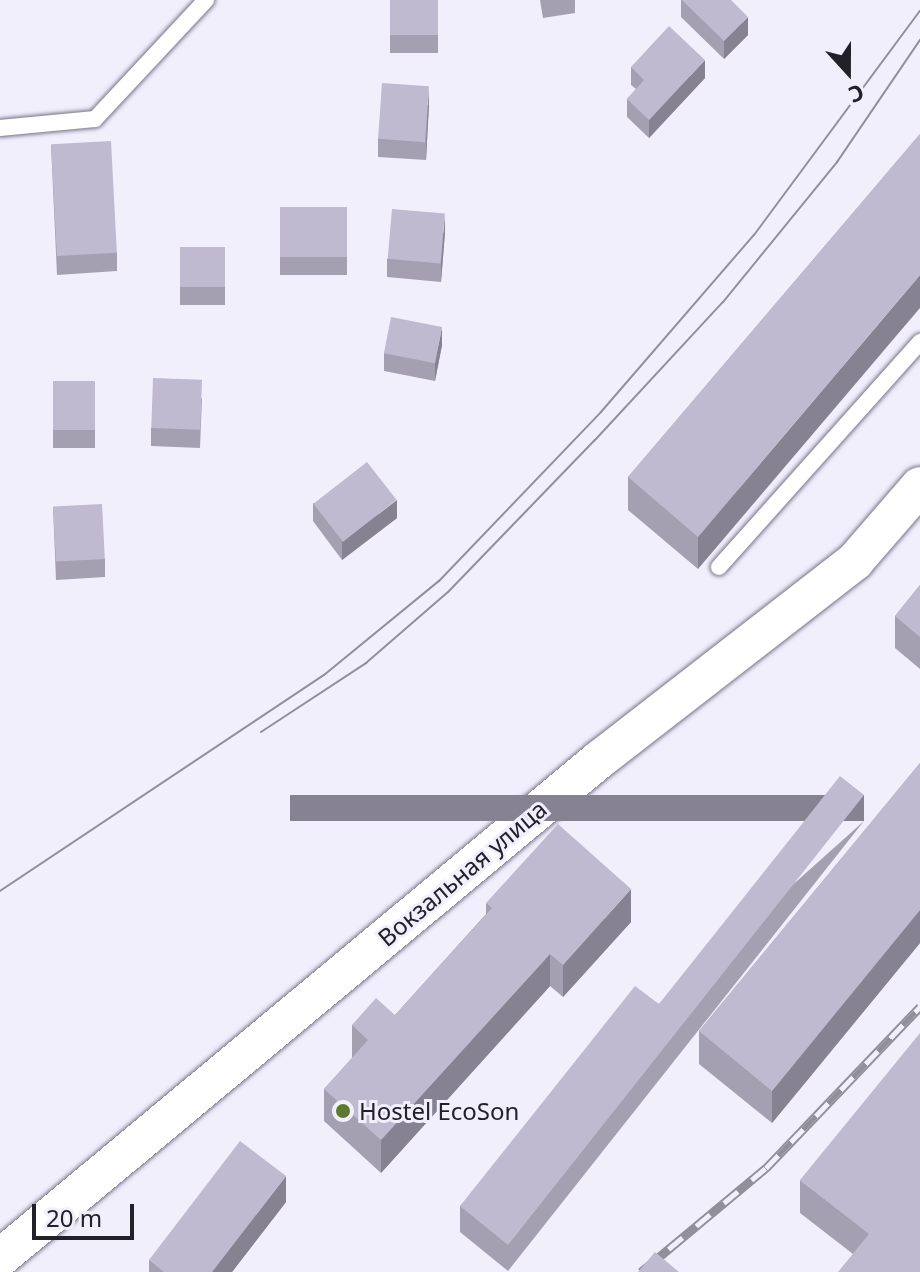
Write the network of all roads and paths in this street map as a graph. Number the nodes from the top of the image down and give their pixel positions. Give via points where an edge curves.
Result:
1 (206, 0) edge
2 (0, 128) edge
3 (920, 342) edge
4 (920, 486) edge
5 (719, 567) dead end
6 (0, 1258) edge

1 - 2 lane via 95,119
3 - 5 lane
4 - 6 street, Вокзальная улица via 855,561 600,759

